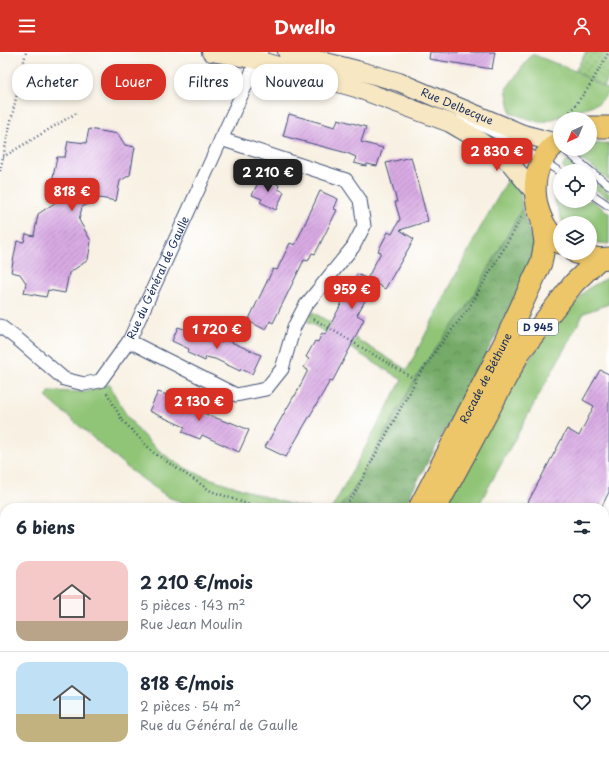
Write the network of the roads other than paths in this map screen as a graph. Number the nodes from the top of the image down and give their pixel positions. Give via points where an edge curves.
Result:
1 (211, 52) edge
2 (278, 52) edge
3 (287, 52) edge
4 (259, 56) edge
5 (281, 64) edge
6 (338, 74) edge
7 (370, 82) dead end
8 (338, 83) edge
9 (438, 107) dead end
10 (221, 139) junction
11 (553, 141) edge
12 (553, 151) edge
13 (573, 156) edge
14 (542, 162) junction
15 (582, 164) edge
16 (553, 168) edge
17 (597, 176) edge
18 (609, 185) edge
19 (535, 193) junction
20 (597, 197) edge
21 (609, 206) edge
22 (533, 218) junction
23 (553, 237) edge
24 (604, 258) edge
25 (0, 326) edge
26 (129, 341) junction
27 (421, 503) edge
28 (439, 503) edge

1 - 4 street, Rue Delbecque
2 - 4 street
3 - 11 street, Rue Delbecque via 398,82 523,134
4 - 5 street, Rue Delbecque
4 - 10 street, Rue du Général de Gaulle
6 - 7 lane
8 - 19 street, Rue Delbecque via 450,123 510,163
9 - 14 lane via 518,146
10 - 26 street, Rue du Général de Gaulle
10 - 26 street via 346,180 360,200 364,226 353,247 302,312 294,327 282,369 266,389 236,395
12 - 14 main road
13 - 15 lane
14 - 16 lane
14 - 19 main road
17 - 18 lane
19 - 22 main road via 537,208
20 - 21 lane
22 - 23 main road
22 - 27 main road, Rocade de Béthune / D 945 via 545,244 541,262 504,341
24 - 28 main road, Rocade de Béthune / D 945 via 574,283 520,352
25 - 26 street, Rue du Général de Gaulle via 64,379 84,384 100,381

